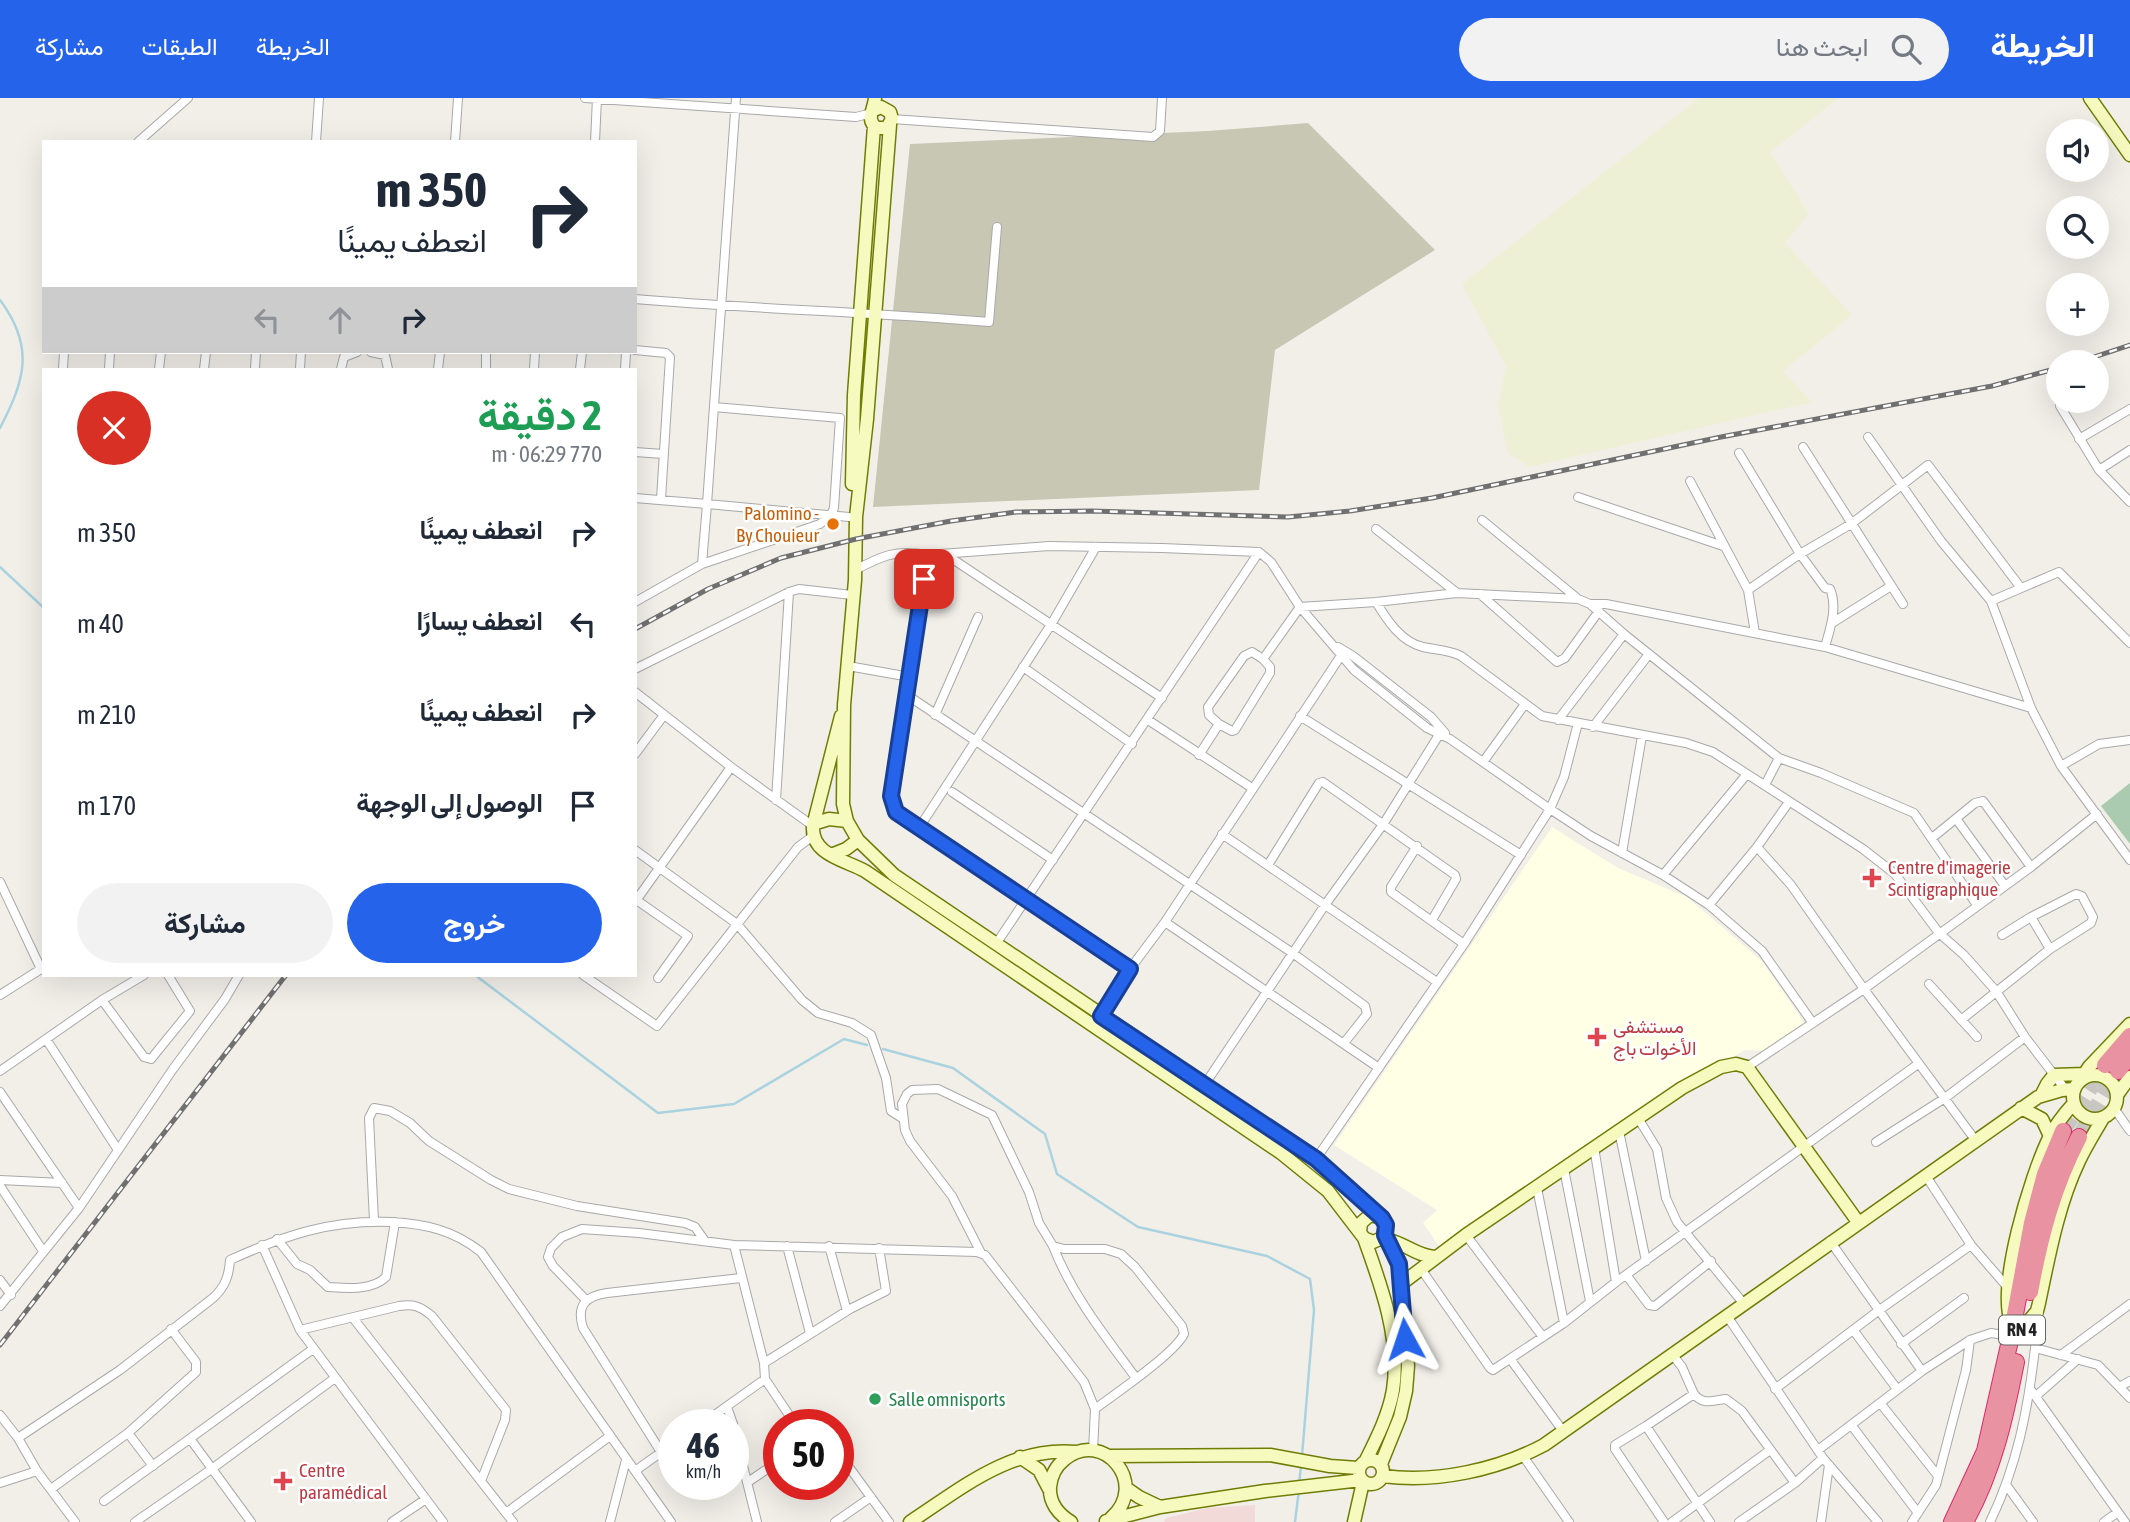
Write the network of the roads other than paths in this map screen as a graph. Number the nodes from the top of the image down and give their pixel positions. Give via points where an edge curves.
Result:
1 (188, 98) edge
2 (319, 98) edge
3 (458, 98) edge
4 (585, 98) edge
5 (597, 98) edge
6 (737, 98) edge
7 (892, 98) edge
8 (1162, 98) edge
9 (2090, 98) edge
10 (736, 108) junction
11 (873, 114) edge
12 (891, 120) junction
13 (140, 140) edge
14 (316, 140) edge
15 (455, 140) edge
16 (594, 140) edge
17 (2130, 155) edge
18 (998, 226) dead end
19 (637, 299) edge
20 (721, 306) junction
21 (860, 312) junction
22 (874, 313) junction
23 (637, 350) edge
24 (351, 354) edge
25 (380, 354) edge
26 (341, 368) edge
27 (388, 368) edge
28 (714, 407) junction
29 (2130, 409) edge
30 (2064, 413) edge
31 (840, 418) junction
32 (861, 419) junction
33 (1868, 437) dead end
34 (2079, 439) junction
35 (1803, 447) dead end
36 (2130, 450) edge
37 (637, 452) edge
38 (1739, 453) dead end
39 (663, 454) junction
40 (2099, 470) junction
41 (1690, 481) dead end
42 (1901, 483) junction
43 (1578, 496) dead end
44 (637, 498) edge
45 (661, 499) junction
46 (2130, 502) edge
47 (707, 504) junction
48 (831, 515) junction
49 (849, 517) junction
50 (1482, 520) dead end
51 (1852, 524) junction
52 (1376, 529) dead end
53 (1723, 546) junction
54 (1096, 547) junction
55 (1259, 552) junction
56 (945, 554) junction
57 (1800, 554) junction
58 (927, 555) junction
59 (702, 564) junction
60 (855, 570) junction
61 (1891, 586) junction
62 (2021, 588) junction
63 (1748, 590) junction
64 (789, 592) junction
65 (1457, 593) junction
66 (1480, 594) junction
67 (852, 595) junction
68 (1578, 599) junction
69 (1991, 601) junction
70 (637, 602) edge
71 (1376, 603) junction
72 (1590, 604) junction
73 (1903, 604) dead end
74 (1300, 607) junction
75 (1599, 611) junction
76 (978, 617) dead end
77 (1052, 623) junction
78 (1832, 623) junction
79 (1755, 633) junction
80 (1624, 634) junction
81 (2130, 643) edge
82 (1825, 647) junction
83 (1343, 653) junction
84 (1649, 654) junction
85 (1263, 659) junction
86 (848, 666) junction
87 (1023, 667) junction
88 (637, 668) edge
89 (910, 677) junction
90 (637, 694) edge
91 (908, 695) junction
92 (1162, 698) junction
93 (844, 705) junction
94 (1525, 705) junction
95 (2032, 708) junction
96 (664, 715) junction
97 (935, 715) junction
98 (1300, 716) junction
99 (1148, 720) junction
100 (1558, 720) junction
101 (1578, 723) junction
102 (1219, 724) junction
103 (1593, 727) junction
104 (1441, 732) junction
105 (1642, 736) junction
106 (975, 740) junction
107 (2130, 740) edge
108 (1132, 744) junction
109 (637, 751) edge
110 (1199, 755) junction
111 (1779, 758) junction
112 (1483, 762) junction
113 (2061, 766) junction
114 (731, 767) junction
115 (1747, 774) junction
116 (1408, 785) junction
117 (1765, 785) junction
118 (1252, 788) junction
119 (952, 792) dead end
120 (776, 800) junction
121 (1789, 802) junction
122 (1550, 809) junction
123 (1084, 813) junction
124 (2097, 814) junction
125 (1957, 820) junction
126 (847, 821) junction
127 (1384, 822) junction
128 (919, 828) junction
129 (813, 829) junction
130 (1222, 834) junction
131 (1932, 838) junction
132 (858, 840) junction
133 (1417, 846) junction
134 (1757, 847) junction
135 (637, 851) edge
136 (1622, 853) junction
137 (831, 855) junction
138 (1521, 855) junction
139 (1053, 860) junction
140 (2130, 860) edge
141 (1268, 865) junction
142 (660, 866) junction
143 (2031, 867) junction
144 (1663, 875) junction
145 (0, 882) edge
146 (1189, 885) junction
147 (2005, 886) junction
148 (637, 899) edge
149 (1026, 900) junction
150 (637, 901) edge
151 (1325, 905) junction
152 (1709, 905) junction
153 (1977, 905) junction
154 (2031, 916) junction
155 (1432, 920) junction
156 (1164, 922) junction
157 (737, 924) junction
158 (1939, 933) junction
159 (2002, 935) dead end
160 (996, 944) junction
161 (1464, 944) junction
162 (2050, 949) junction
163 (1294, 954) junction
164 (1130, 969) junction
165 (141, 977) edge
166 (169, 977) edge
167 (238, 977) edge
168 (586, 977) edge
169 (658, 978) dead end
170 (1437, 982) junction
171 (1929, 984) dead end
172 (1864, 989) junction
173 (1996, 991) junction
174 (1267, 993) junction
175 (0, 995) edge
176 (102, 1000) junction
177 (1101, 1016) junction
178 (1961, 1020) junction
179 (1812, 1022) junction
180 (2130, 1024) edge
181 (2130, 1035) edge
182 (1976, 1037) dead end
183 (2025, 1037) junction
184 (46, 1039) junction
185 (1344, 1043) junction
186 (2130, 1055) edge
187 (1918, 1064) junction
188 (1747, 1067) junction
189 (1379, 1068) junction
190 (0, 1071) edge
191 (2117, 1071) edge
192 (2054, 1075) junction
193 (2075, 1089) junction
194 (1201, 1091) junction
195 (0, 1092) edge
196 (2117, 1095) junction
197 (2040, 1096) junction
198 (1945, 1098) junction
199 (2021, 1108) junction
200 (2114, 1108) junction
201 (902, 1118) junction
202 (1638, 1118) junction
203 (2103, 1118) junction
204 (2130, 1130) edge
205 (1619, 1131) junction
206 (2064, 1134) junction
207 (1976, 1141) junction
208 (1876, 1142) dead end
209 (1594, 1147) junction
210 (1804, 1147) junction
211 (118, 1150) junction
212 (1316, 1159) junction
213 (1564, 1169) junction
214 (1926, 1175) junction
215 (0, 1180) edge
216 (62, 1183) junction
217 (0, 1186) edge
218 (1537, 1188) junction
219 (79, 1208) junction
220 (1379, 1216) junction
221 (374, 1222) junction
222 (396, 1222) junction
223 (1858, 1222) junction
224 (1686, 1233) junction
225 (1362, 1235) junction
226 (1466, 1235) junction
227 (1387, 1237) junction
228 (277, 1239) junction
229 (705, 1241) junction
230 (1830, 1241) junction
231 (261, 1245) junction
232 (734, 1245) junction
233 (786, 1245) junction
234 (1970, 1245) junction
235 (829, 1246) junction
236 (1053, 1246) junction
237 (879, 1248) junction
238 (43, 1251) junction
239 (981, 1253) junction
240 (1435, 1257) junction
241 (1646, 1261) junction
242 (1711, 1261) junction
243 (1421, 1269) junction
244 (1627, 1276) junction
245 (741, 1278) junction
246 (0, 1280) edge
247 (1616, 1282) junction
248 (1401, 1284) junction
249 (2009, 1289) junction
250 (11, 1295) junction
251 (1964, 1298) dead end
252 (586, 1300) junction
253 (1590, 1301) junction
254 (2039, 1303) junction
255 (1744, 1304) junction
256 (2130, 1304) edge
257 (0, 1306) edge
258 (847, 1311) junction
259 (1878, 1311) junction
260 (1727, 1316) junction
261 (354, 1318) junction
262 (1564, 1322) junction
263 (171, 1329) junction
264 (300, 1330) junction
265 (1854, 1331) junction
266 (2015, 1331) junction
267 (810, 1333) junction
268 (1543, 1337) junction
269 (1970, 1340) junction
270 (1901, 1344) junction
271 (2035, 1348) junction
272 (313, 1349) junction
273 (1672, 1354) junction
274 (2061, 1355) junction
275 (2078, 1359) junction
276 (1511, 1360) junction
277 (764, 1363) junction
278 (1922, 1371) junction
279 (335, 1378) junction
280 (1136, 1378) junction
281 (765, 1379) junction
282 (2130, 1381) edge
283 (2121, 1386) junction
284 (1776, 1389) junction
285 (1897, 1389) junction
286 (2033, 1393) junction
287 (1694, 1394) junction
288 (2130, 1398) edge
289 (1881, 1404) junction
290 (727, 1407) joint
291 (724, 1409) edge
292 (785, 1409) edge
293 (1095, 1409) junction
294 (0, 1415) edge
295 (1646, 1426) junction
296 (1852, 1426) junction
297 (1563, 1431) junction
298 (128, 1433) junction
299 (610, 1436) junction
300 (18, 1438) junction
301 (191, 1440) junction
302 (658, 1447) edge
303 (1770, 1450) junction
304 (1093, 1451) junction
305 (1076, 1452) junction
306 (658, 1454) edge
307 (1108, 1456) junction
308 (1522, 1456) junction
309 (1020, 1457) junction
310 (1823, 1457) junction
311 (626, 1460) junction
312 (153, 1466) junction
313 (213, 1468) junction
314 (1382, 1470) junction
315 (37, 1471) junction
316 (635, 1471) junction
317 (1362, 1472) junction
318 (854, 1474) edge
319 (1938, 1476) junction
320 (481, 1480) junction
321 (0, 1483) edge
322 (1795, 1483) junction
323 (749, 1486) edge
324 (2007, 1486) junction
325 (1126, 1488) junction
326 (51, 1489) junction
327 (1050, 1492) junction
328 (871, 1497) junction
329 (426, 1499) junction
330 (104, 1501) dead end
331 (1697, 1502) junction
332 (1160, 1507) junction
333 (506, 1513) junction
334 (1918, 1513) junction
335 (2119, 1513) junction
336 (1068, 1521) edge
337 (75, 1522) edge
338 (135, 1522) edge
339 (251, 1522) edge
340 (392, 1522) edge
341 (443, 1522) edge
342 (513, 1522) edge
343 (610, 1522) edge
344 (671, 1522) edge
345 (757, 1522) edge
346 (835, 1522) edge
347 (889, 1522) edge
348 (910, 1522) edge
349 (1105, 1522) edge
350 (1354, 1522) edge
351 (1569, 1522) edge
352 (1664, 1522) edge
353 (1672, 1522) edge
354 (1710, 1522) edge
355 (1739, 1522) edge
356 (1821, 1522) edge
357 (1878, 1522) edge
358 (1912, 1522) edge
359 (1952, 1522) edge
360 (1965, 1522) edge
361 (1990, 1522) edge
362 (2033, 1522) edge
363 (2104, 1522) edge
364 (2125, 1522) edge

1 - 13 street
2 - 14 street
3 - 15 street
4 - 5 street
5 - 10 street
5 - 16 street
6 - 10 street
7 - 12 main road
8 - 12 street via 1160,131 1153,137
9 - 17 main road
10 - 11 street via 856,117
10 - 20 street
11 - 12 main road via 884,108
11 - 12 main road via 880,129
11 - 21 main road
12 - 22 main road
18 - 22 street via 989,322
19 - 20 street
20 - 21 street
20 - 28 street
21 - 22 street
21 - 32 main road
22 - 32 main road
23 - 39 street via 670,357
24 - 26 street via 344,357
25 - 27 street via 385,355
28 - 31 street
28 - 47 street
29 - 34 street
30 - 34 street
31 - 32 street
31 - 48 street
32 - 49 main road
32 - 60 main road
33 - 42 street
34 - 40 street
35 - 51 street
36 - 40 street
37 - 39 street
38 - 57 street
39 - 45 street
40 - 46 street
41 - 53 street
42 - 51 street
42 - 62 street via 1928,465
42 - 69 street
43 - 53 street
44 - 45 street
45 - 47 street
47 - 48 street
47 - 59 street
48 - 49 street
48 - 59 street via 820,524
49 - 67 main road via 847,571
50 - 68 street
51 - 57 street
51 - 61 street
52 - 65 street
53 - 63 street
54 - 55 street
54 - 56 street via 1012,547
54 - 77 street
55 - 74 street via 1271,562
55 - 92 street
56 - 58 street
56 - 77 street
57 - 63 street
57 - 78 street via 1830,589
58 - 60 street via 890,554
58 - 89 street
59 - 70 street
60 - 67 main road
61 - 73 street
61 - 78 street
62 - 69 street
62 - 81 street via 2061,573
63 - 79 street
64 - 67 street
64 - 88 street
64 - 120 street
65 - 66 street
65 - 71 street
66 - 68 street
66 - 75 street via 1557,662 1565,659
67 - 86 main road
68 - 72 street
69 - 95 street
71 - 74 street
71 - 94 street via 1391,625 1412,643 1461,656
72 - 75 street
72 - 79 street
74 - 83 street
74 - 85 street
75 - 80 street
76 - 97 street
77 - 87 street
77 - 92 street
78 - 82 street
79 - 82 street
80 - 84 street
80 - 100 street
82 - 95 street
83 - 98 street
83 - 104 street via 1354,670 1394,703 1427,728
84 - 103 street
84 - 111 street
85 - 102 street via 1270,673 1235,730
85 - 102 street via 1247,653 1215,696 1207,711
86 - 89 street
86 - 93 main road
87 - 106 street
87 - 108 street
89 - 91 street
90 - 96 street
91 - 97 street
91 - 128 street via 891,796 896,812
92 - 99 street
93 - 126 main road
93 - 129 main road
94 - 100 street
94 - 112 street
95 - 113 street
96 - 109 street
96 - 114 street
97 - 106 street
98 - 116 street
98 - 118 street
99 - 108 street
99 - 110 street
100 - 101 street
101 - 103 street
101 - 122 street
102 - 110 street
103 - 105 street
104 - 112 street
104 - 116 street
105 - 115 street via 1703,748
105 - 136 street
106 - 123 street
106 - 128 street
107 - 113 street via 2099,744
108 - 123 street
110 - 118 street
111 - 117 street
111 - 131 street via 1909,810
112 - 122 street
113 - 124 street
114 - 120 street
114 - 142 street
115 - 117 street
115 - 144 street
116 - 127 street
116 - 138 street
117 - 121 street
118 - 130 street
119 - 139 street
120 - 129 street
121 - 134 street
121 - 158 street via 1884,864
122 - 136 street
122 - 138 street
123 - 139 street
123 - 146 street
124 - 140 street
124 - 143 street
125 - 131 street
125 - 143 street via 1983,801
125 - 147 street
126 - 129 main road via 829,819
126 - 132 main road
127 - 133 street
127 - 141 street via 1321,782
127 - 151 street
128 - 149 street
129 - 137 main road via 817,845
129 - 157 street
130 - 141 street
130 - 146 street
131 - 153 street
132 - 137 main road
132 - 160 main road via 894,875
133 - 155 street via 1456,877
133 - 155 street via 1390,891
134 - 152 street
134 - 172 street via 1791,885
135 - 142 street
136 - 144 street
137 - 194 main road via 865,871
138 - 161 street
139 - 149 street
141 - 151 street
142 - 148 street
142 - 157 street
143 - 147 street
144 - 152 street
145 - 175 street via 41,969
146 - 156 street
146 - 163 street
147 - 153 street
149 - 160 street
149 - 164 street
150 - 169 street via 688,936
151 - 163 street
151 - 170 street
152 - 179 street via 1762,951
153 - 158 street
154 - 159 street
154 - 162 street
154 - 162 street via 2072,895 2082,896 2092,922
155 - 161 street
156 - 164 street
156 - 174 street
157 - 168 street via 657,1026
157 - 201 street via 802,1000 818,1013 852,1023 871,1035 886,1078 891,1111
158 - 172 street
158 - 173 street
160 - 177 main road
161 - 170 street
162 - 173 street
163 - 174 street
163 - 185 street via 1366,1008 1367,1014
164 - 177 street
165 - 176 street
166 - 176 street via 190,1011 151,1059 144,1057
167 - 211 street
170 - 189 street
171 - 178 street
172 - 179 street
172 - 187 street
173 - 178 street
173 - 183 street
174 - 185 street
174 - 194 street
176 - 184 street
177 - 194 main road
178 - 182 street
179 - 188 street
180 - 193 main road
181 - 191 highway
183 - 192 street
183 - 198 street
184 - 190 street
184 - 211 street
185 - 189 street
186 - 191 highway
187 - 198 street
187 - 210 street
188 - 202 main road via 1721,1067
188 - 210 main road
189 - 212 street
191 - 196 main road
192 - 193 main road
192 - 193 street
192 - 197 main road
193 - 196 main road via 2092,1075 2106,1078
193 - 197 main road
193 - 203 main road via 2077,1111 2084,1117
193 - 206 main road via 2058,1122
194 - 212 main road
194 - 225 main road via 1312,1176
195 - 216 street
196 - 200 main road
197 - 199 main road
198 - 207 street
198 - 208 street
199 - 206 main road
199 - 207 main road
200 - 203 main road
200 - 204 street
201 - 236 street via 904,1098 917,1089 937,1089 992,1115
201 - 239 street via 910,1141 952,1196
202 - 205 main road
202 - 224 street via 1657,1149 1664,1191
203 - 254 main road via 2068,1187
205 - 209 main road
205 - 241 street
206 - 249 main road via 2034,1175
206 - 266 highway, RN 4 via 2045,1174 2032,1223
207 - 214 main road
209 - 213 main road
209 - 247 street
210 - 223 main road
210 - 224 street
211 - 219 street
212 - 220 main road
213 - 218 main road
213 - 253 street
214 - 223 main road
214 - 234 street
215 - 216 street
216 - 219 street
217 - 238 street
218 - 226 main road
218 - 262 street
219 - 238 street
220 - 225 main road via 1366,1216 1360,1223
220 - 227 main road
221 - 222 street
221 - 228 street via 324,1226
221 - 229 street via 369,1118 374,1108 390,1111 429,1142 509,1189 577,1206 680,1221 695,1227
222 - 228 street via 386,1277 367,1286 328,1287 297,1264
222 - 299 street via 435,1226 481,1252
223 - 230 main road
224 - 241 street
224 - 242 street
225 - 227 main road via 1378,1241
225 - 317 main road via 1388,1310 1394,1353 1393,1389
226 - 240 main road
226 - 268 street
227 - 240 main road via 1423,1256
227 - 248 main road via 1399,1264
228 - 231 street
229 - 232 street
229 - 252 street via 593,1229 571,1232 551,1248 548,1257
230 - 255 main road
230 - 259 street
231 - 263 street via 230,1260 218,1294
231 - 264 street
232 - 233 street
232 - 245 street
233 - 235 street
233 - 267 street
234 - 249 street
234 - 259 street
235 - 237 street
235 - 258 street
236 - 280 street via 1067,1279
236 - 280 street via 1121,1254 1181,1326 1181,1339
237 - 239 street
237 - 258 street via 886,1291
238 - 250 street
239 - 293 street via 992,1261 1084,1382
240 - 243 main road
241 - 244 street
242 - 244 street via 1654,1306
242 - 255 street
243 - 248 main road
243 - 276 street via 1489,1368
244 - 247 street
245 - 252 street via 607,1293
245 - 277 street
246 - 250 street
247 - 253 street
248 - 314 main road via 1406,1391
249 - 266 main road via 2007,1306
250 - 257 street
251 - 270 street
252 - 302 street via 583,1328
253 - 262 street
254 - 266 main road via 2037,1311
254 - 271 street
255 - 260 main road
256 - 274 street
258 - 267 street
259 - 265 street
259 - 270 street
260 - 273 main road
260 - 284 street
261 - 264 street
261 - 320 street
261 - 320 street via 409,1304 422,1307 501,1402 507,1414
262 - 268 street
263 - 298 street via 196,1362 196,1373
263 - 300 street via 120,1370
264 - 272 street
265 - 284 street
265 - 285 street
266 - 269 street
266 - 359 highway, RN 4 via 1985,1451
266 - 360 highway, RN 4 via 2000,1436
267 - 277 street
268 - 276 street
269 - 278 street
269 - 319 street
270 - 278 street
271 - 274 street
271 - 286 street
272 - 279 street
272 - 301 street
273 - 287 street
273 - 297 main road
274 - 275 street
275 - 283 street via 2098,1366
275 - 286 street
276 - 297 street
277 - 281 street
278 - 285 street
279 - 313 street
279 - 329 street
280 - 293 street
281 - 290 street
281 - 292 street
282 - 283 street
283 - 288 street
284 - 310 street
285 - 289 street
286 - 324 street
286 - 335 street
287 - 295 street
287 - 303 street via 1701,1402 1730,1401
289 - 296 street
289 - 319 street
290 - 291 street
293 - 304 street
294 - 300 street
295 - 331 street
295 - 352 street via 1615,1449
296 - 310 street
296 - 334 street
297 - 308 main road
298 - 312 street
298 - 326 street
299 - 311 street
299 - 333 street
300 - 315 street
301 - 312 street
301 - 313 street
303 - 322 street
303 - 331 street
304 - 305 main road
304 - 307 main road
305 - 309 main road via 1055,1450
305 - 327 main road via 1056,1468
306 - 316 street
307 - 317 main road via 1270,1455
307 - 325 main road via 1119,1466
308 - 314 main road via 1474,1471 1402,1478
308 - 351 street
309 - 327 main road via 1039,1470
309 - 348 main road
310 - 322 street
310 - 356 street
310 - 357 street
311 - 316 street
311 - 343 street
312 - 330 street
313 - 338 street
313 - 339 street
314 - 317 main road via 1374,1460
314 - 317 main road via 1375,1484
315 - 321 street
315 - 326 street
316 - 344 street
317 - 332 main road via 1342,1483
317 - 350 main road
318 - 328 street
319 - 334 street
320 - 333 street
322 - 355 street
323 - 345 street
324 - 361 street
324 - 362 street
325 - 332 main road
325 - 349 main road via 1123,1504
326 - 337 street
327 - 336 main road via 1055,1507
328 - 346 street
328 - 347 street
329 - 340 street
329 - 341 street
331 - 353 street
331 - 354 street
332 - 349 main road
333 - 342 street
334 - 358 street
335 - 363 street
335 - 364 street

